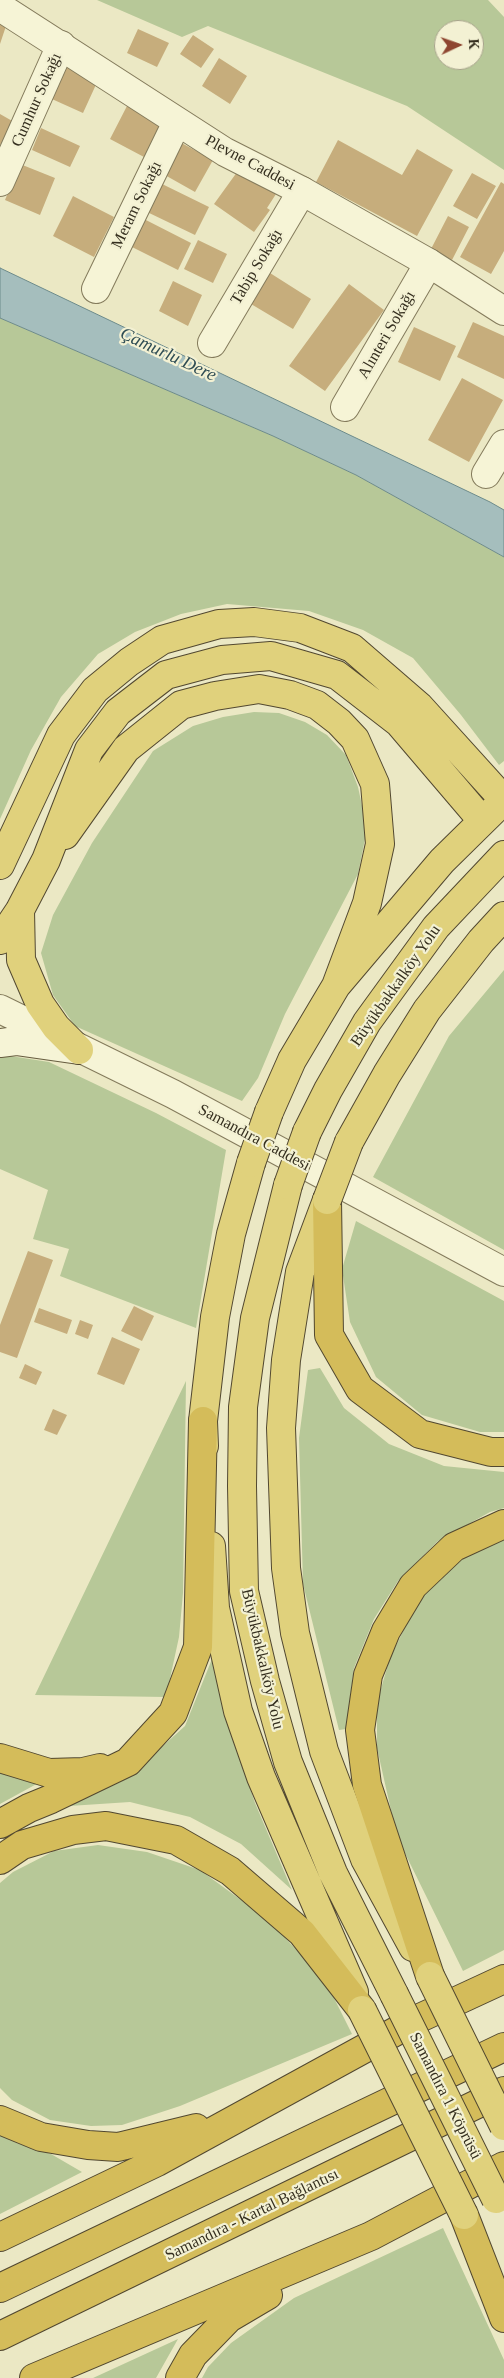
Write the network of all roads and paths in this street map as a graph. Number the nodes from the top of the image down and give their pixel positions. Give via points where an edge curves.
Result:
1 (0, 7) edge
2 (62, 45) junction
3 (177, 122) junction
4 (0, 182) edge
5 (302, 191) junction
6 (429, 263) junction
7 (96, 289) dead end
8 (504, 311) edge
9 (212, 343) dead end
10 (345, 406) dead end
11 (504, 444) edge
12 (486, 474) dead end
13 (500, 795) edge
14 (474, 811) tunnel mouth
15 (504, 855) edge
16 (46, 860) junction
17 (0, 865) edge
18 (20, 910) junction
19 (504, 916) edge
20 (0, 940) edge
21 (336, 986) junction
22 (0, 1009) edge
23 (0, 1043) edge
24 (80, 1050) junction
25 (327, 1200) junction
26 (504, 1272) edge
27 (203, 1421) junction
28 (504, 1452) edge
29 (504, 1524) edge
30 (0, 1758) edge
31 (128, 1762) junction
32 (0, 1824) edge
33 (0, 1860) edge
34 (430, 1976) junction
35 (504, 1979) edge
36 (394, 1994) joint
37 (362, 2010) junction
38 (504, 2047) edge
39 (298, 2084) junction
40 (504, 2091) edge
41 (0, 2120) edge
42 (504, 2126) edge
43 (504, 2166) edge
44 (500, 2206) edge
45 (464, 2215) junction
46 (371, 2236) junction
47 (0, 2237) edge
48 (0, 2288) edge
49 (504, 2294) edge
50 (504, 2318) edge
51 (0, 2336) edge
52 (34, 2378) edge
53 (180, 2378) edge

1 - 2 street, Plevne Caddesi
2 - 3 street, Plevne Caddesi
2 - 4 street, Cumhur Sokağı
3 - 5 street, Plevne Caddesi via 226,152
3 - 7 street, Meram Sokağı
5 - 6 street, Plevne Caddesi
5 - 9 street, Tabip Sokağı
6 - 8 street, Plevne Caddesi
6 - 10 street, Alınteri Sokağı
11 - 12 street
13 - 17 highway via 419,706 352,648 300,628 254,622 219,624 162,640 95,690 61,735
13 - 21 highway
14 - 16 highway via 399,723 337,674 271,656 222,660 166,674 118,712 88,750
15 - 36 highway, Büyükbakkalköy Yolu, bridge via 436,927 367,1022 307,1132 288,1185 254,1318 243,1407 244,1592 265,1682 288,1762 333,1874
16 - 18 highway
16 - 21 highway via 83,813 126,749 181,705 259,689 317,705 355,739 375,784 380,844 367,903
18 - 20 highway
18 - 24 highway via 21,960 32,987 56,1026
19 - 25 highway, bridge via 427,1010 387,1074 349,1142
21 - 27 highway, bridge via 292,1060 268,1112 251,1163 231,1234 215,1317
22 - 24 street, Samandıra Caddesi
23 - 24 street via 16,1041
24 - 26 street, Samandıra Caddesi via 173,1094
25 - 28 highway via 330,1335 360,1389 420,1434 490,1452
25 - 34 highway via 300,1272 286,1360 281,1428 286,1568 292,1614 324,1751 365,1859
27 - 31 highway via 198,1646 173,1713
27 - 37 highway via 215,1608 238,1711 261,1777
29 - 34 highway via 454,1547 413,1586 386,1631 368,1675 360,1730 367,1785
30 - 31 highway via 49,1773 83,1772
31 - 32 highway
33 - 37 highway via 22,1845 73,1830 106,1826 176,1840 230,1871 302,1934
34 - 42 highway, bridge
35 - 39 highway
36 - 44 highway, Samandıra 1 Köprüsü, bridge
37 - 45 highway, bridge
38 - 48 highway
39 - 41 highway via 201,2127 118,2147 41,2137
39 - 47 highway via 157,2162
40 - 51 highway, Samandıra - Kartal Bağlantısı
43 - 46 highway
45 - 49 highway
45 - 50 highway
46 - 52 highway
46 - 53 highway via 230,2318 193,2356

